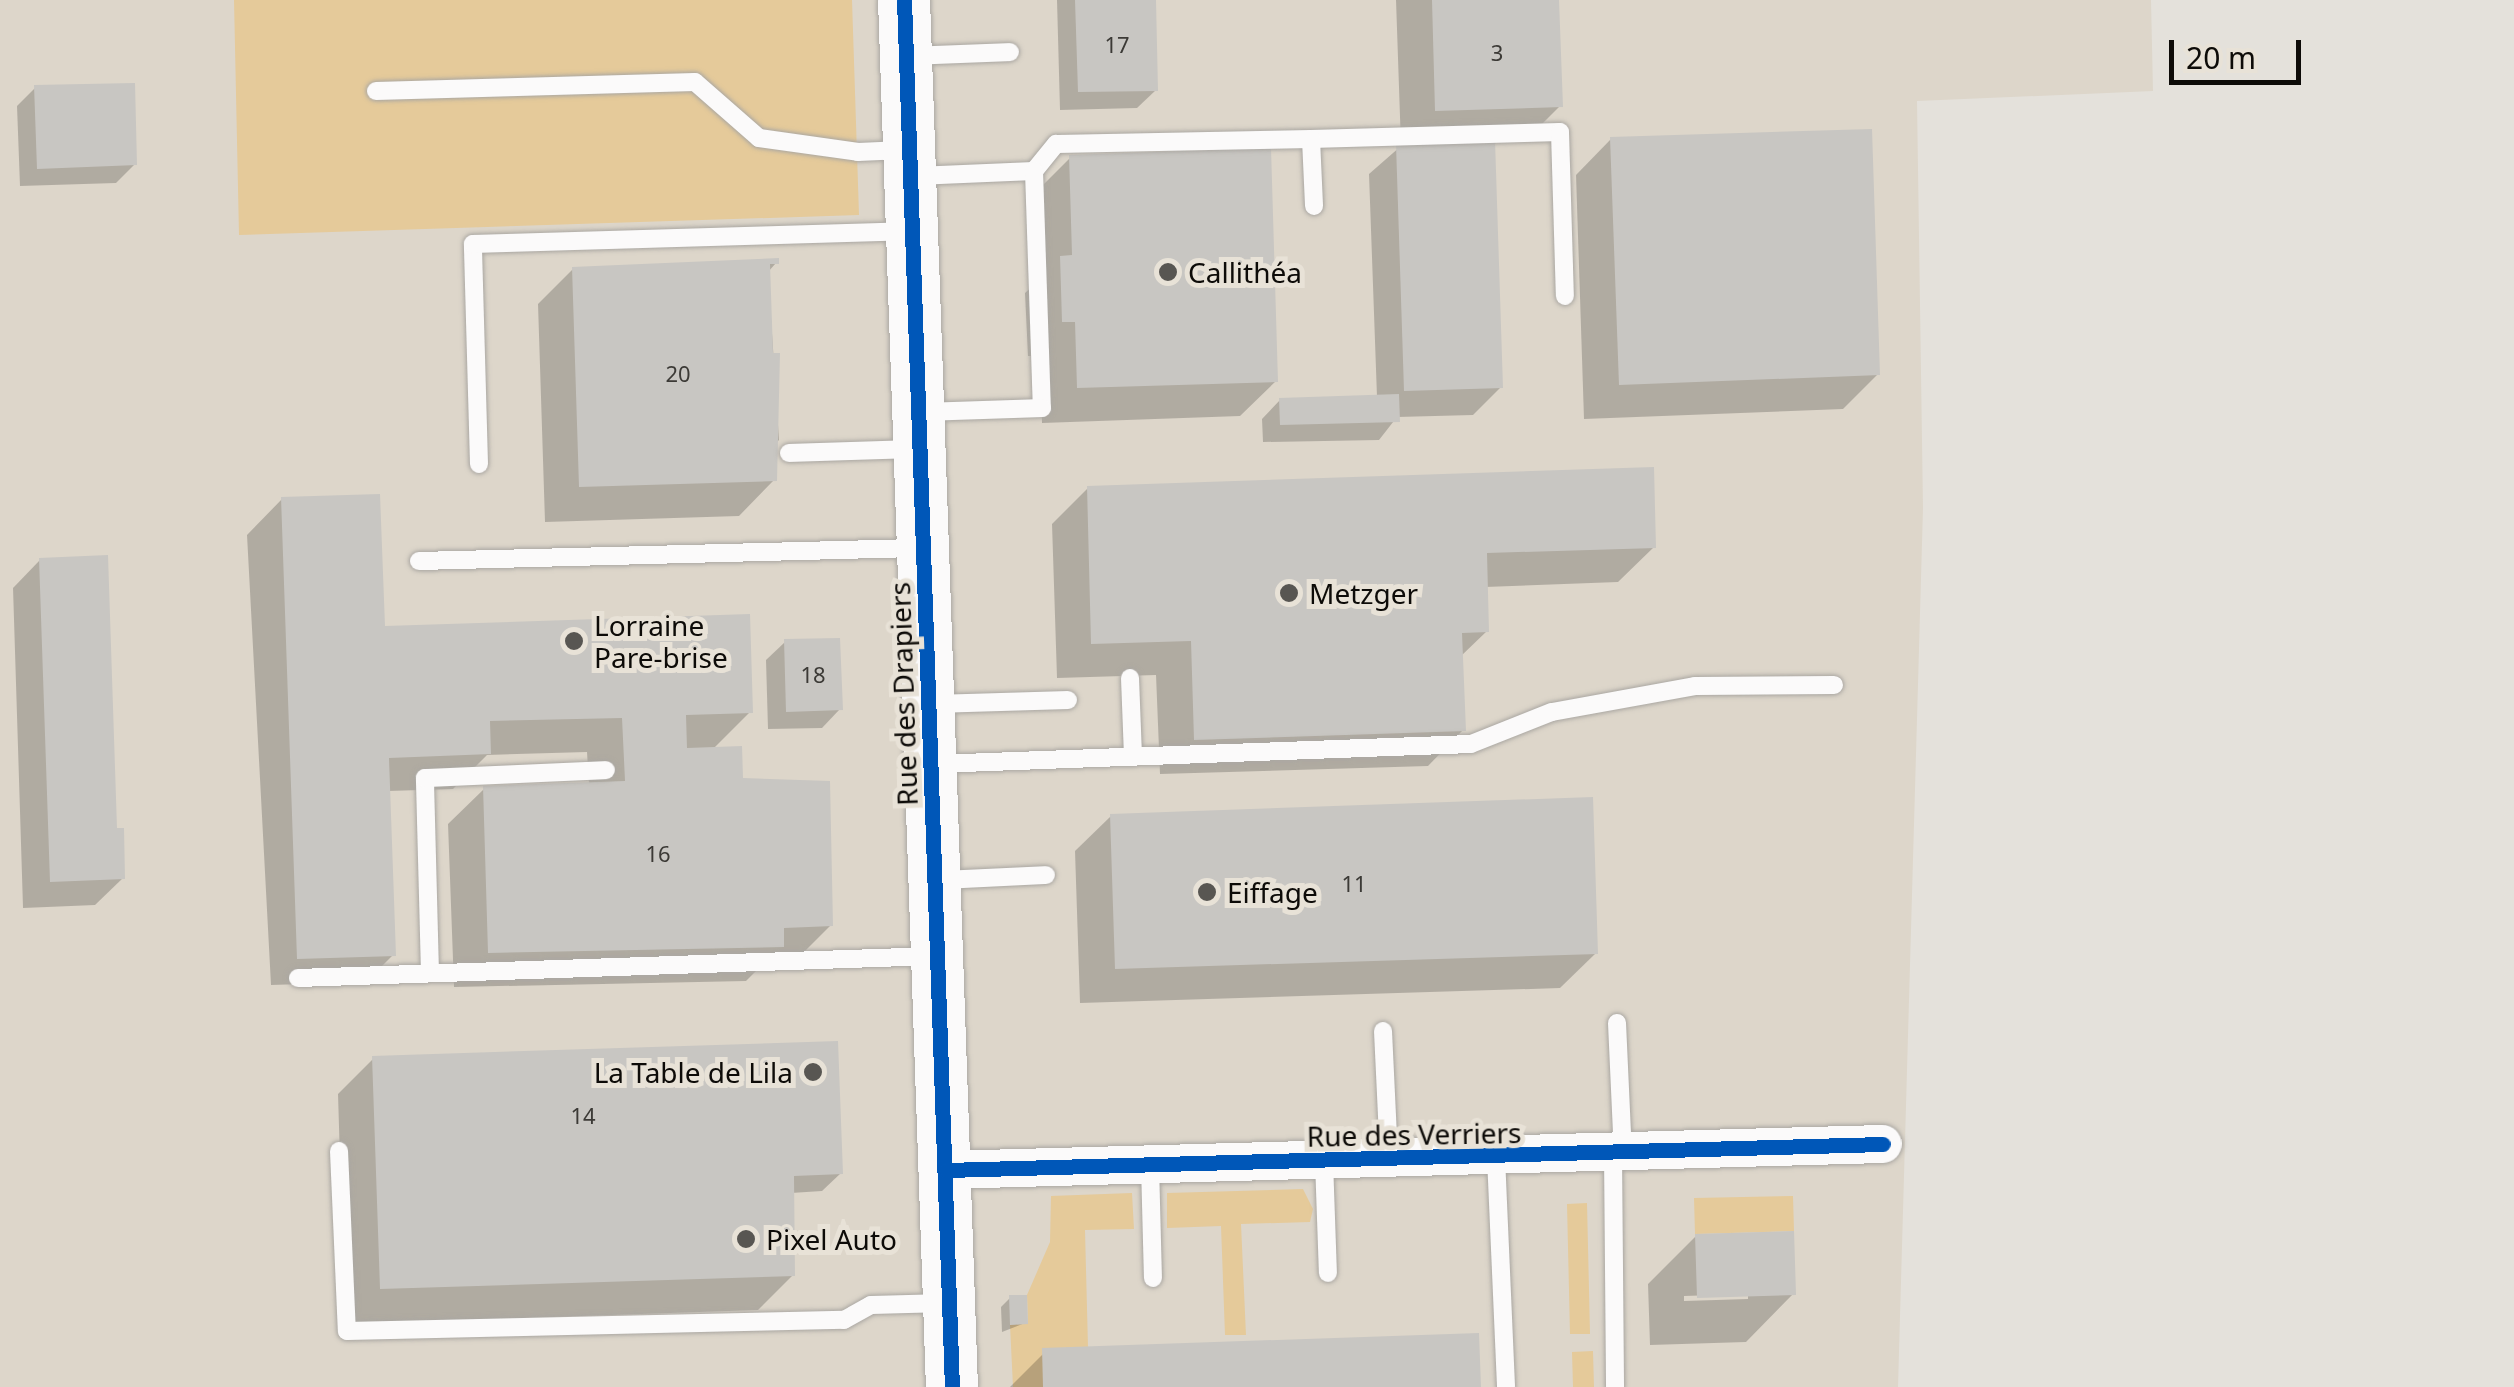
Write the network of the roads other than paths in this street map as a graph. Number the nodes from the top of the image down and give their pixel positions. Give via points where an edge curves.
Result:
1 (904, 0) edge
2 (1010, 52) dead end
3 (905, 56) junction
4 (376, 90) dead end
5 (1312, 139) junction
6 (909, 163) junction
7 (1034, 171) junction
8 (1314, 206) dead end
9 (912, 231) junction
10 (1565, 296) dead end
11 (919, 430) junction
12 (789, 453) dead end
13 (479, 464) dead end
14 (922, 548) junction
15 (419, 561) dead end
16 (1130, 678) dead end
17 (1834, 684) dead end
18 (1068, 700) dead end
19 (928, 704) junction
20 (1133, 757) junction
21 (930, 764) junction
22 (606, 770) dead end
23 (1046, 875) dead end
24 (935, 880) junction
25 (939, 956) junction
26 (430, 973) junction
27 (298, 978) dead end
28 (1617, 1022) dead end
29 (1383, 1031) dead end
30 (1883, 1144) dead end
31 (339, 1151) dead end
32 (1618, 1153) junction
33 (1496, 1157) junction
34 (1389, 1159) junction
35 (1324, 1161) junction
36 (1150, 1165) junction
37 (946, 1170) junction
38 (1328, 1273) dead end
39 (1152, 1278) dead end
40 (950, 1303) junction
41 (952, 1387) edge
42 (1506, 1387) edge
43 (1616, 1387) edge

1 - 3 street, Rue des Drapiers
2 - 3 lane
3 - 6 street, Rue des Drapiers
4 - 6 lane via 695,82 759,138
5 - 7 lane via 1056,144
5 - 8 lane
5 - 10 lane via 1560,132
6 - 7 lane
6 - 9 street, Rue des Drapiers
7 - 11 lane via 1042,408
9 - 11 street, Rue des Drapiers
9 - 13 lane via 473,244
11 - 12 lane
11 - 14 street, Rue des Drapiers
14 - 15 lane
14 - 19 street, Rue des Drapiers
16 - 20 lane
17 - 20 lane via 1695,686 1552,712 1471,744
18 - 19 lane
19 - 21 street, Rue des Drapiers
20 - 21 lane
21 - 24 street, Rue des Drapiers
22 - 26 lane via 425,778
23 - 24 lane
24 - 25 street, Rue des Drapiers
25 - 26 lane
25 - 37 street, Rue des Drapiers
26 - 27 lane
28 - 32 lane
29 - 34 lane
30 - 32 street, Rue des Verriers
31 - 40 lane via 347,1331 844,1320 870,1305
32 - 33 street, Rue des Verriers
32 - 43 lane
33 - 34 street, Rue des Verriers
33 - 42 lane
34 - 35 street, Rue des Verriers
35 - 36 street, Rue des Verriers
35 - 38 lane
36 - 37 street, Rue des Verriers
36 - 39 lane
37 - 40 street, Rue des Drapiers
40 - 41 street, Rue des Drapiers

